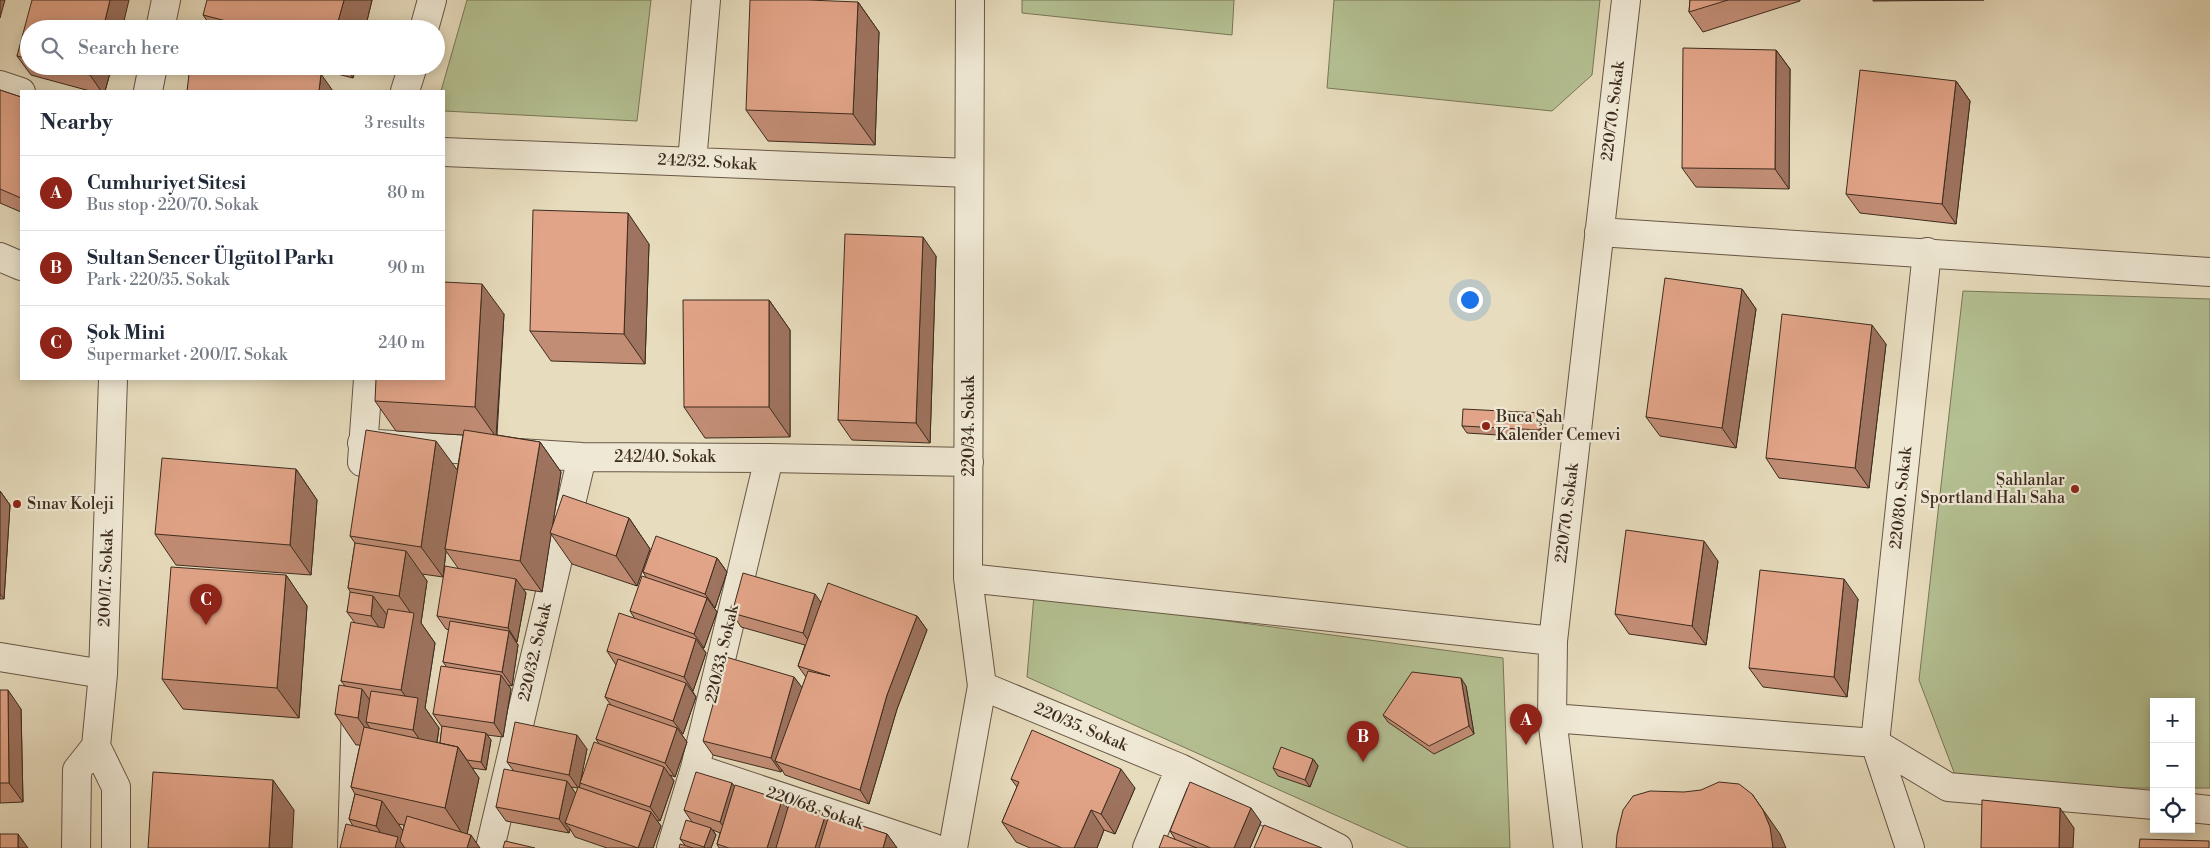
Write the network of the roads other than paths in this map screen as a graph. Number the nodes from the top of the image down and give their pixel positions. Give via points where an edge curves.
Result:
1 (166, 0) edge
2 (432, 0) edge
3 (706, 0) edge
4 (970, 0) edge
5 (1626, 0) edge
6 (162, 20) edge
7 (426, 20) edge
8 (151, 75) edge
9 (410, 75) edge
10 (0, 85) edge
11 (148, 90) edge
12 (406, 90) edge
13 (20, 92) edge
14 (445, 152) edge
15 (692, 162) junction
16 (969, 173) junction
17 (1599, 232) junction
18 (1927, 252) junction
19 (0, 258) edge
20 (20, 266) edge
21 (2210, 272) edge
22 (113, 380) edge
23 (368, 380) edge
24 (362, 443) junction
25 (582, 457) junction
26 (769, 458) junction
27 (968, 462) junction
28 (362, 483) edge
29 (968, 578) junction
30 (1553, 641) junction
31 (0, 658) edge
32 (103, 674) junction
33 (356, 681) edge
34 (982, 686) junction
35 (1552, 718) junction
36 (1875, 743) junction
37 (96, 746) junction
38 (695, 768) junction
39 (1180, 768) junction
40 (2150, 805) edge
41 (2195, 808) edge
42 (2210, 810) edge
43 (76, 848) edge
44 (116, 848) edge
45 (352, 848) edge
46 (490, 848) edge
47 (671, 848) edge
48 (934, 848) edge
49 (953, 848) edge
50 (1147, 848) edge
51 (1338, 848) edge
52 (1568, 848) edge
53 (1910, 848) edge

1 - 6 street
2 - 7 street
3 - 15 street
4 - 16 street, 220/34. Sokak
5 - 17 street, 220/70. Sokak
8 - 11 street
9 - 12 street
10 - 13 street
14 - 15 street, 242/32. Sokak
15 - 16 street, 242/32. Sokak
16 - 27 street, 220/34. Sokak
17 - 18 street
17 - 30 street, 220/70. Sokak
18 - 21 street
18 - 36 street, 220/80. Sokak
19 - 20 street
22 - 32 street, 200/17. Sokak
23 - 24 street
24 - 25 street, 242/40. Sokak
24 - 28 street
25 - 26 street, 242/40. Sokak
25 - 46 street, 220/32. Sokak
26 - 27 street, 242/40. Sokak
26 - 38 street, 220/33. Sokak
27 - 29 street, 220/34. Sokak
29 - 30 street
29 - 34 street, 220/34. Sokak
30 - 35 street, 220/70. Sokak
31 - 32 street
32 - 37 street, 200/17. Sokak
33 - 45 street
34 - 39 street, 220/35. Sokak
34 - 49 street, 220/34. Sokak
35 - 36 street
35 - 52 street, 220/70. Sokak
36 - 40 street via 1948,787
36 - 53 street, 220/80. Sokak
37 - 43 street via 77,770
37 - 44 street via 116,787
38 - 47 street, 220/33. Sokak
38 - 48 street, 220/68. Sokak
39 - 50 street
39 - 51 street, 220/35. Sokak
41 - 42 street

